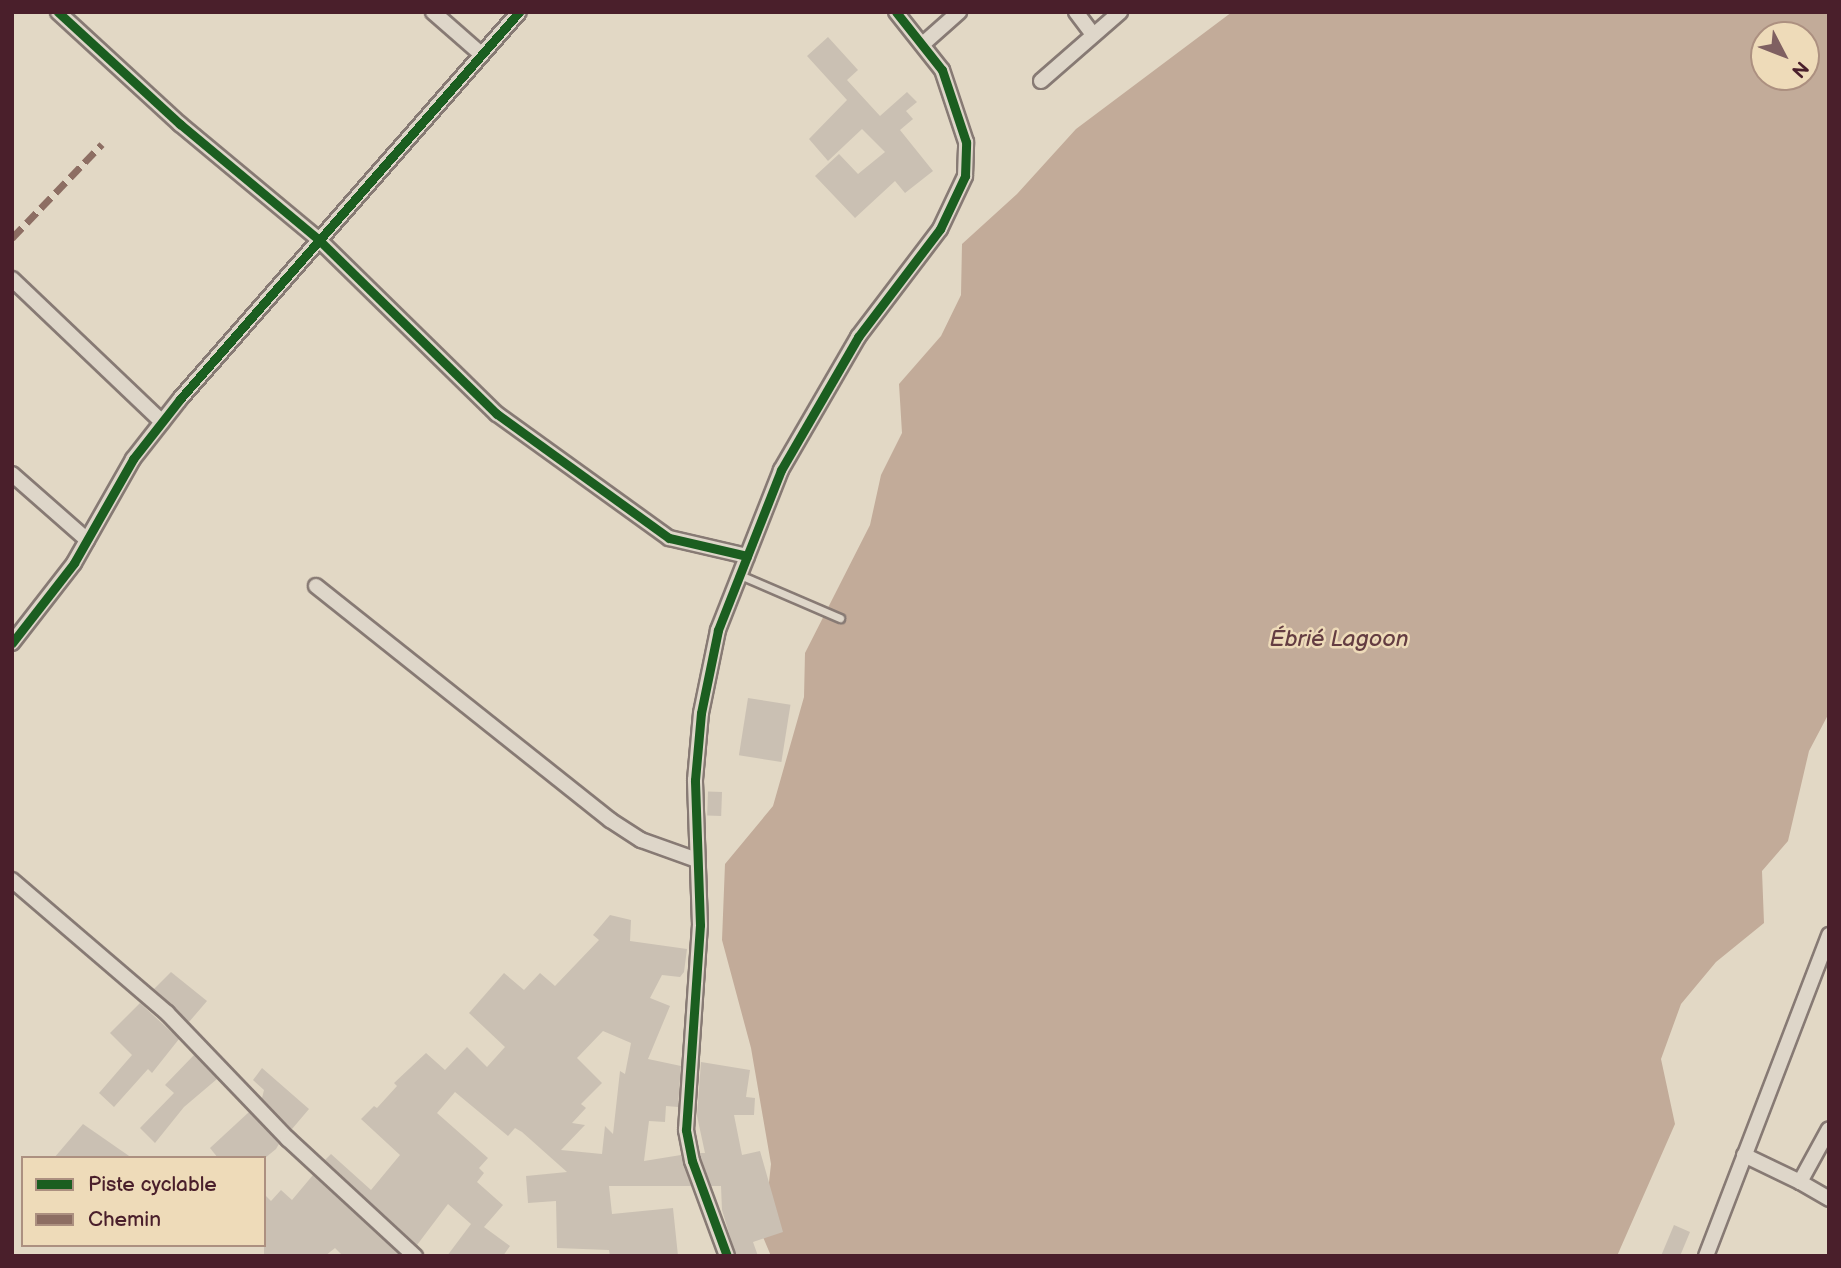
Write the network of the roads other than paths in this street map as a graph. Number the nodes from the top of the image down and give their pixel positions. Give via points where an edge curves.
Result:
1 (58, 12) edge
2 (433, 12) edge
3 (519, 12) edge
4 (896, 12) edge
5 (959, 12) edge
6 (1076, 12) edge
7 (1120, 12) edge
8 (1092, 33) junction
9 (925, 43) junction
10 (481, 54) junction
11 (1041, 81) dead end
12 (318, 239) junction
13 (12, 279) edge
14 (162, 422) junction
15 (12, 474) edge
16 (87, 540) junction
17 (747, 556) junction
18 (740, 575) junction
19 (316, 586) dead end
20 (839, 618) dead end
21 (12, 643) edge
22 (697, 860) junction
23 (12, 880) edge
24 (1829, 935) edge
25 (1825, 953) edge
26 (1829, 1129) edge
27 (1744, 1155) junction
28 (1800, 1182) junction
29 (1829, 1199) edge
30 (415, 1256) edge
31 (727, 1256) edge
32 (1706, 1256) edge

1 - 12 street via 180,124
2 - 10 street
3 - 10 street
4 - 9 street
5 - 9 street
6 - 8 street
7 - 8 street
8 - 11 street
9 - 17 street via 955,105 966,142 965,176 929,247 831,379 781,470
10 - 12 street
12 - 14 street
12 - 17 street via 449,371 572,470 669,538
13 - 14 street
14 - 16 street via 133,459
15 - 16 street
16 - 21 street
17 - 18 street
18 - 20 lane
18 - 22 street via 718,630 705,686 695,780
19 - 22 street via 610,820 641,840
22 - 31 street via 700,925 687,1130 692,1161
23 - 30 street via 167,1013 288,1139
24 - 25 street
25 - 27 street
26 - 28 street
27 - 28 street
27 - 32 street
28 - 29 street

